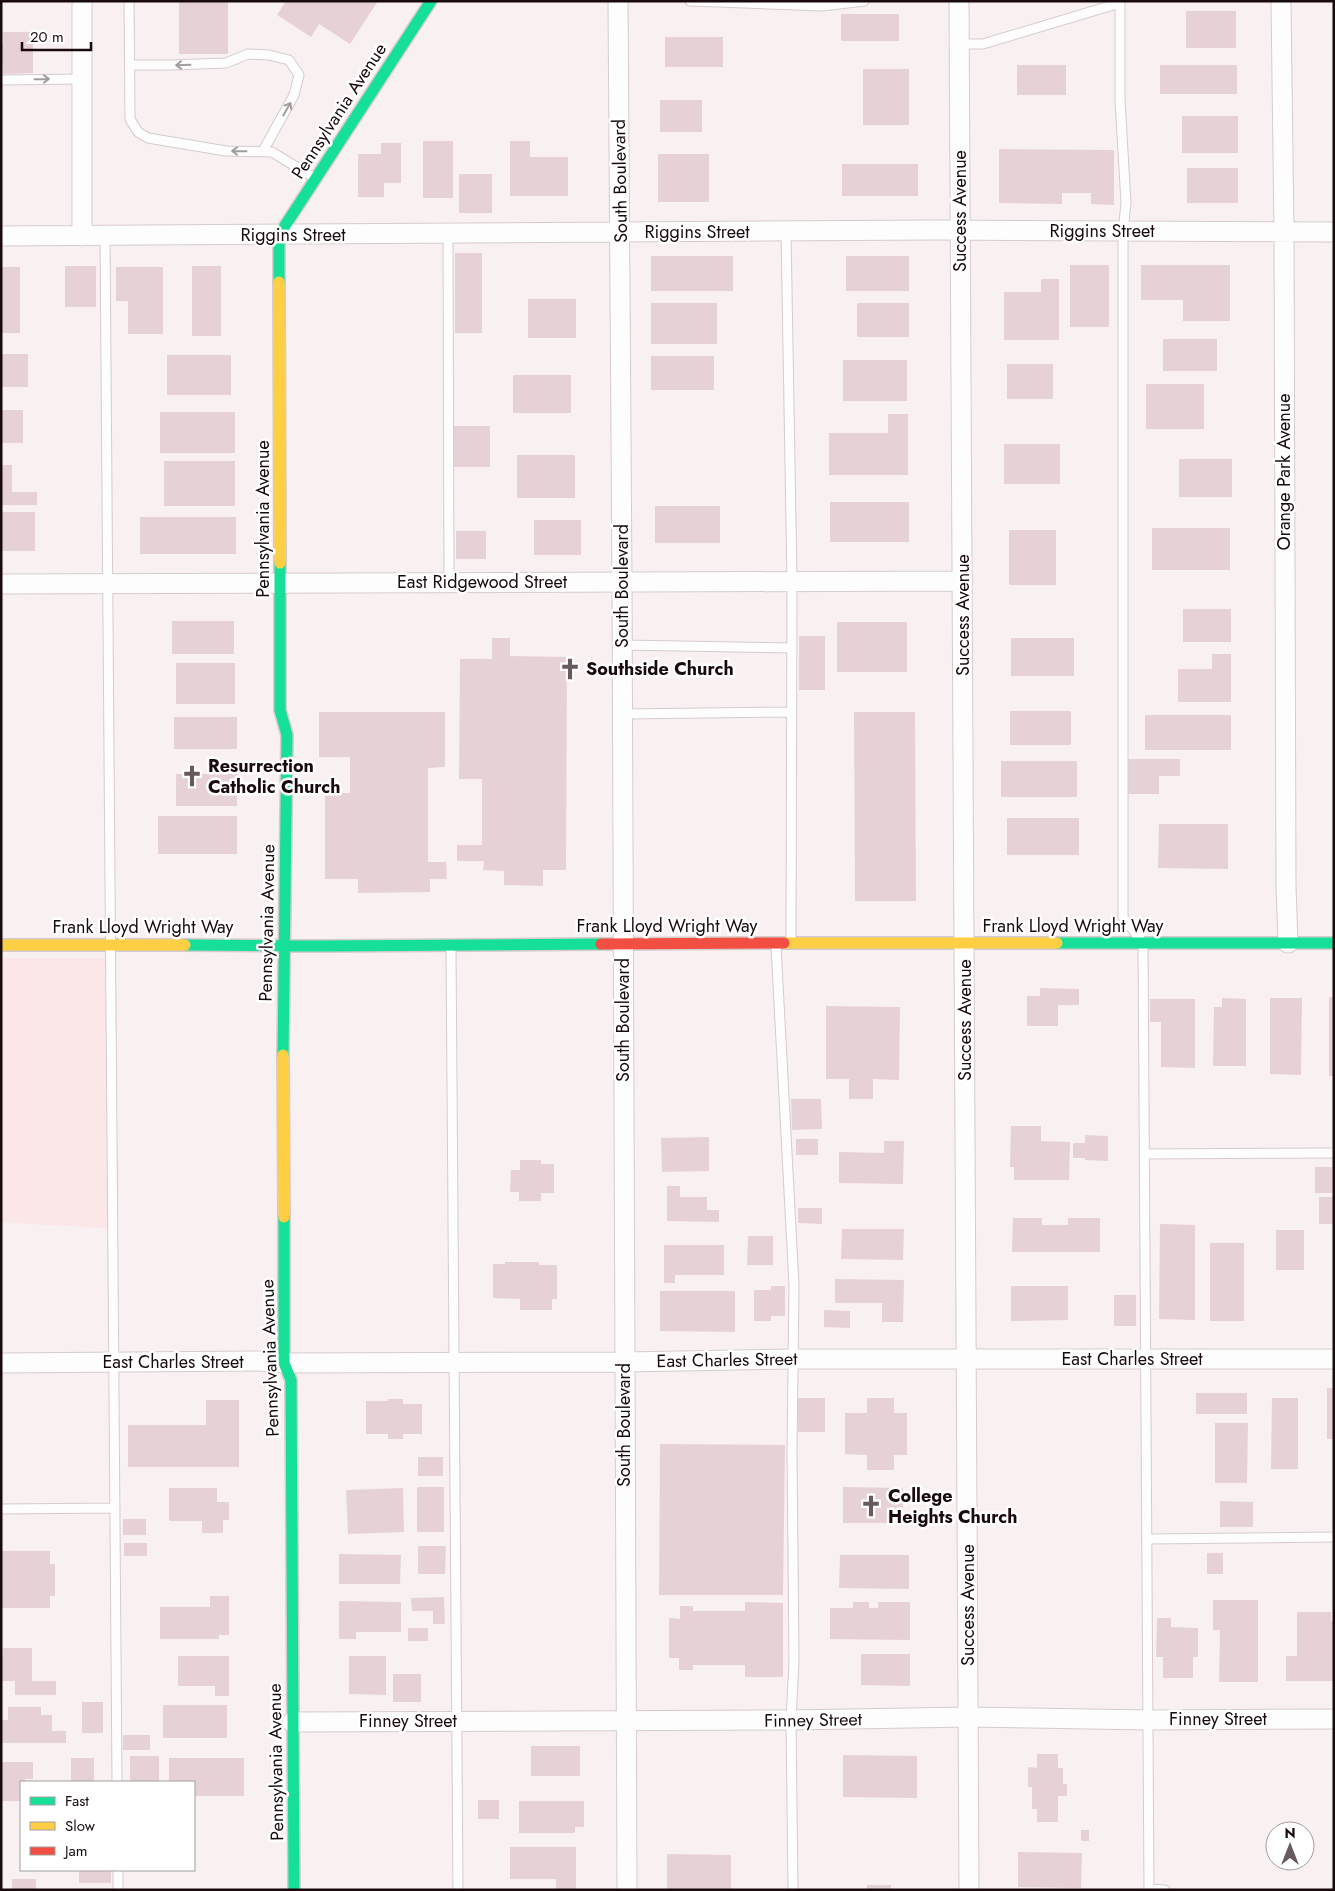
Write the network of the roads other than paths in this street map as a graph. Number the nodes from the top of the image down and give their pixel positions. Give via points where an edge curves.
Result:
1 (82, 1) edge
2 (129, 1) edge
3 (431, 1) edge
4 (618, 1) edge
5 (690, 1) edge
6 (864, 1) edge
7 (959, 1) edge
8 (1281, 1) edge
9 (959, 44) junction
10 (130, 65) junction
11 (83, 79) junction
12 (1, 80) edge
13 (262, 151) junction
14 (316, 178) junction
15 (961, 230) junction
16 (786, 231) junction
17 (1284, 231) junction
18 (621, 232) junction
19 (1123, 232) junction
20 (1334, 232) edge
21 (448, 234) junction
22 (279, 235) junction
23 (1, 236) edge
24 (82, 236) junction
25 (105, 236) junction
26 (792, 580) junction
27 (963, 580) junction
28 (280, 582) junction
29 (449, 582) junction
30 (622, 582) junction
31 (107, 583) junction
32 (1, 584) edge
33 (622, 645) junction
34 (792, 648) junction
35 (791, 712) junction
36 (622, 714) junction
37 (776, 943) junction
38 (791, 943) junction
39 (964, 943) junction
40 (1288, 943) junction
41 (1334, 943) edge
42 (110, 944) junction
43 (451, 944) junction
44 (623, 944) junction
45 (1143, 944) junction
46 (1, 945) edge
47 (285, 945) junction
48 (1334, 1153) edge
49 (1145, 1154) junction
50 (1145, 1358) junction
51 (794, 1359) junction
52 (966, 1359) junction
53 (1334, 1359) edge
54 (114, 1362) junction
55 (454, 1362) junction
56 (624, 1362) junction
57 (1, 1363) edge
58 (284, 1363) junction
59 (1, 1508) edge
60 (115, 1508) junction
61 (1334, 1537) edge
62 (1147, 1539) junction
63 (968, 1717) junction
64 (1334, 1719) edge
65 (791, 1720) junction
66 (1149, 1720) junction
67 (458, 1721) junction
68 (626, 1721) junction
69 (292, 1722) junction
70 (117, 1781) edge
71 (118, 1871) edge
72 (1149, 1889) edge
73 (118, 1890) edge
74 (294, 1890) edge
75 (458, 1890) edge
76 (627, 1890) edge
77 (793, 1890) edge
78 (969, 1890) edge
79 (1165, 1890) edge

1 - 11 street
2 - 10 lane
3 - 14 street, Pennsylvania Avenue
4 - 18 street, South Boulevard
5 - 6 lane via 822,6
7 - 9 street, Success Avenue
8 - 17 street, Orange Park Avenue
9 - 15 street, Success Avenue
9 - 19 lane via 984,44 1120,3 1120,101 1126,203
13 -> 10 lane via 226,151 148,138 138,132 130,120
13 -> 10 lane via 294,95 299,75 289,60 248,54 226,63
12 -> 11 lane
11 - 24 street
13 - 14 lane via 272,152
14 - 22 street, Pennsylvania Avenue
15 - 16 street, Riggins Street
15 - 19 street, Riggins Street
15 - 27 street, Success Avenue
16 - 18 street, Riggins Street
16 - 26 lane
17 - 19 street, Riggins Street
17 - 20 street, Riggins Street
17 - 40 street, Orange Park Avenue
18 - 21 street, Riggins Street
18 - 30 street, South Boulevard
19 - 45 lane via 1122,917
21 - 22 street, Riggins Street
21 - 29 lane
22 - 25 street, Riggins Street
22 - 28 street, Pennsylvania Avenue
23 - 24 street, Riggins Street
24 - 25 street, Riggins Street
25 - 31 lane
26 - 27 street, East Ridgewood Street
26 - 30 street, East Ridgewood Street
26 - 34 lane
27 - 39 street, Success Avenue
28 - 29 street, East Ridgewood Street
28 - 31 street, East Ridgewood Street
28 - 47 street, Pennsylvania Avenue via 280,710 287,735
29 - 30 street, East Ridgewood Street
30 - 33 street, South Boulevard
31 - 32 street, East Ridgewood Street
31 - 42 lane
33 - 34 lane
33 - 36 street, South Boulevard
34 - 35 lane
35 - 36 lane
35 - 38 lane
36 - 44 street, South Boulevard
37 - 38 street, Frank Lloyd Wright Way
37 - 44 street, Frank Lloyd Wright Way
37 - 51 lane via 794,1285
38 - 39 street, Frank Lloyd Wright Way
39 - 45 street, Frank Lloyd Wright Way
39 - 52 street, Success Avenue
40 - 41 street, Frank Lloyd Wright Way
40 - 45 street, Frank Lloyd Wright Way
42 - 46 street, Frank Lloyd Wright Way
42 - 47 street, Frank Lloyd Wright Way
42 - 54 lane
43 - 44 street, Frank Lloyd Wright Way
43 - 47 street, Frank Lloyd Wright Way
43 - 55 lane
44 - 56 street, South Boulevard
45 - 49 lane
47 - 58 street, Pennsylvania Avenue
48 - 49 lane
49 - 50 lane
50 - 52 street, East Charles Street
50 - 53 street, East Charles Street
50 - 62 lane
51 - 52 street, East Charles Street
51 - 56 street, East Charles Street
51 - 65 lane via 794,1661
52 - 63 street, Success Avenue
54 - 57 street, East Charles Street
54 - 58 street, East Charles Street
54 - 60 lane
55 - 56 street, East Charles Street
55 - 58 street, East Charles Street
55 - 67 lane
56 - 68 street, South Boulevard
58 - 69 street, Pennsylvania Avenue via 291,1380
59 - 60 lane
60 - 70 lane
61 - 62 lane
62 - 66 lane
63 - 65 street, Finney Street
63 - 66 street, Finney Street
63 - 78 street, Success Avenue
64 - 66 street, Finney Street
65 - 68 street, Finney Street
65 - 77 lane
66 - 72 lane
67 - 68 street, Finney Street
67 - 69 street, Finney Street
67 - 75 lane
68 - 76 street, South Boulevard
69 - 74 street, Pennsylvania Avenue
71 - 73 lane
72 - 79 lane

